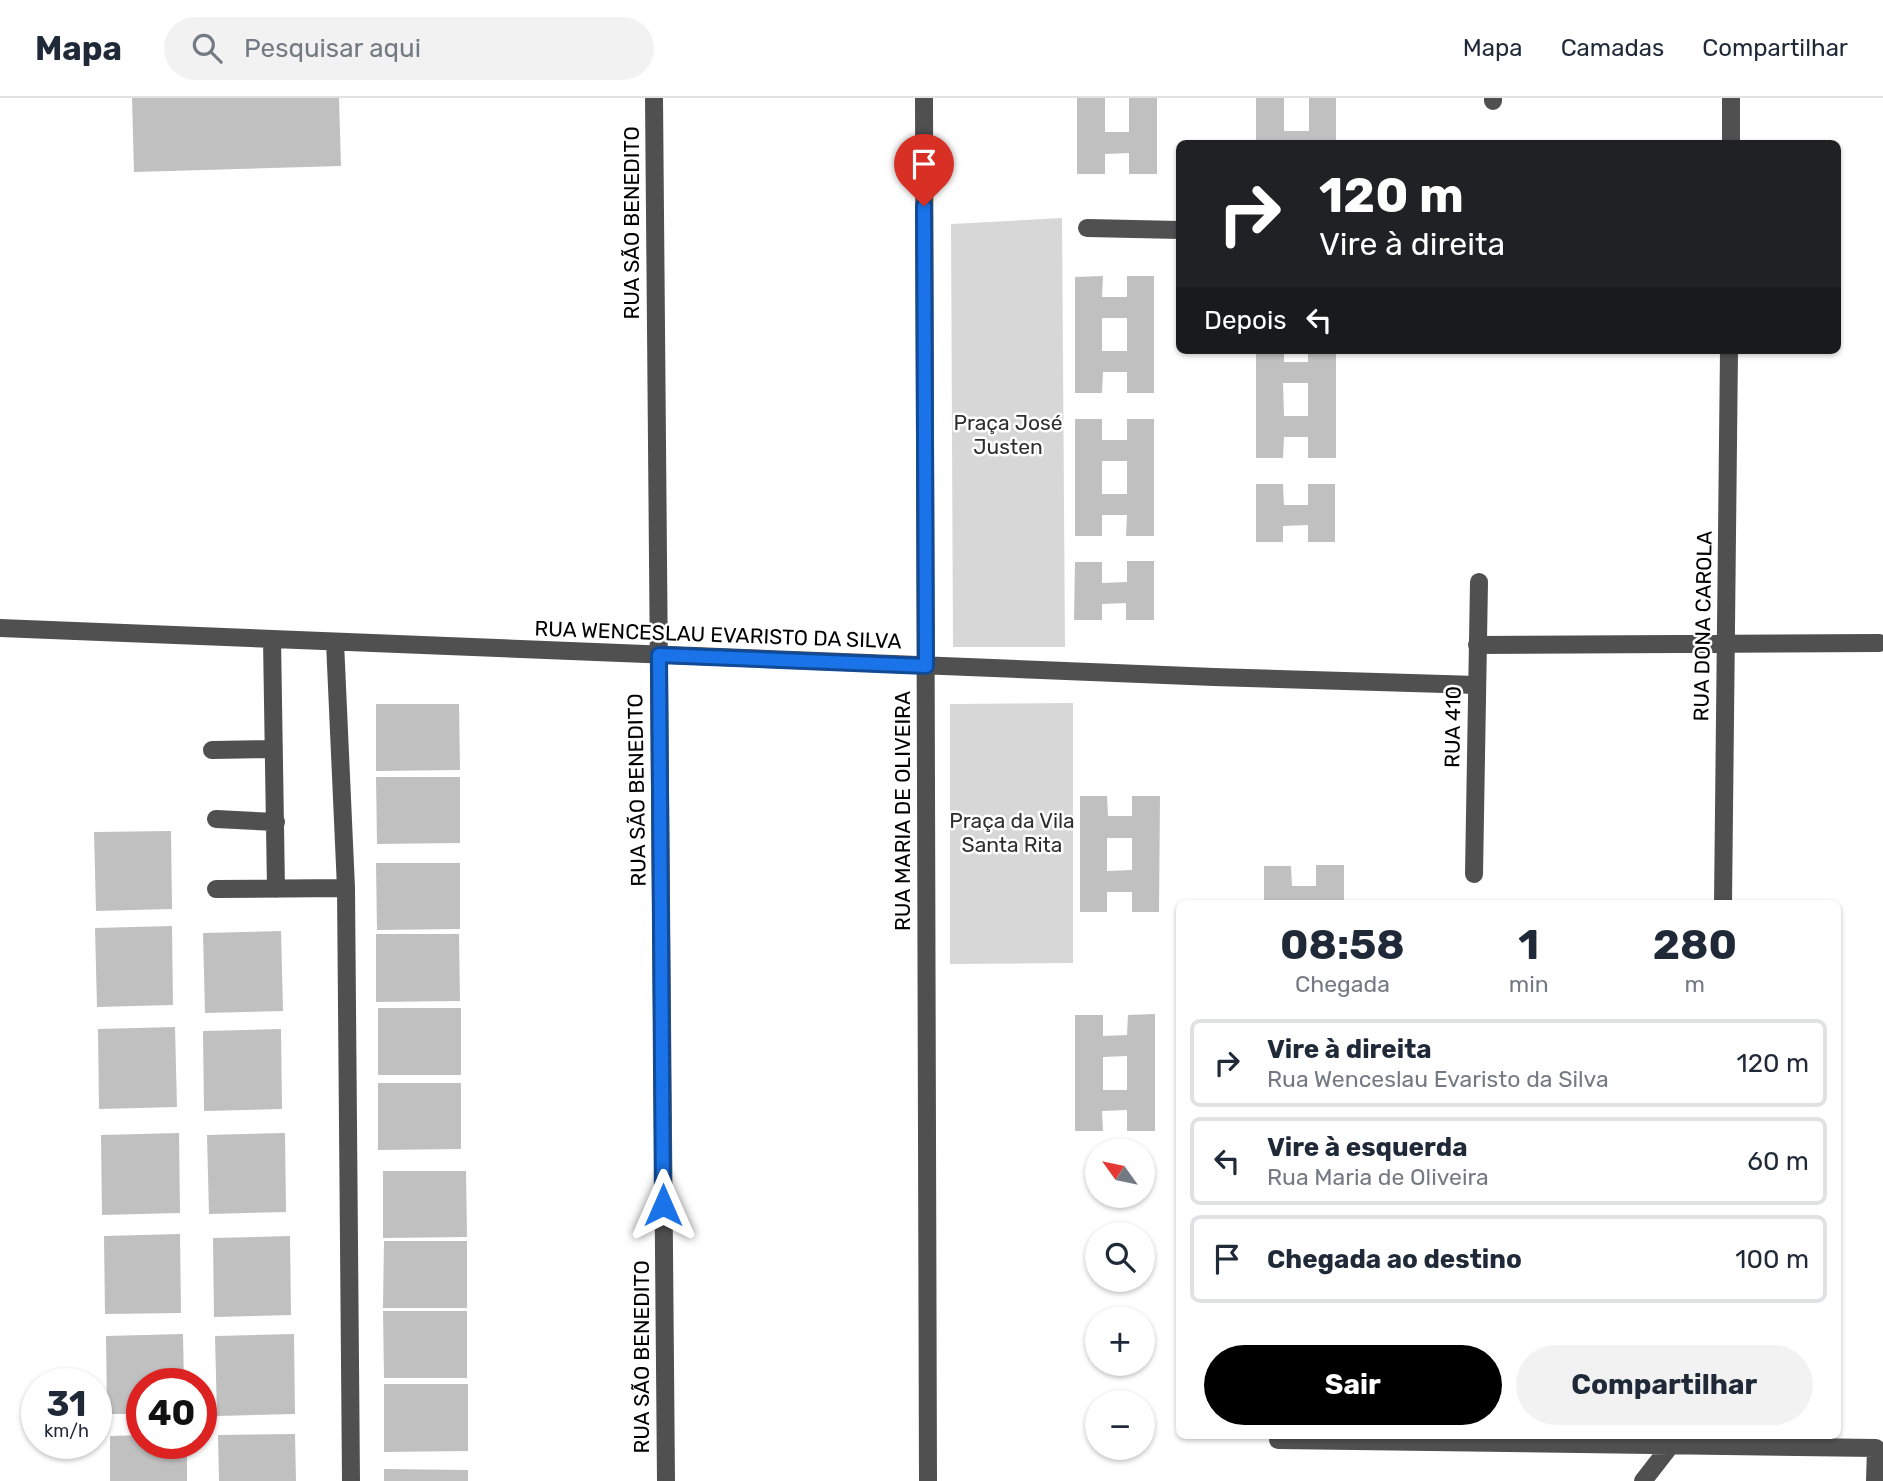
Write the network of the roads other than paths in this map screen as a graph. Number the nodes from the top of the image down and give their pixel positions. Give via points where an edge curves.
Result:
1 (654, 98) edge
2 (924, 98) edge
3 (1731, 98) edge
4 (1731, 140) edge
5 (1087, 228) dead end
6 (1176, 230) edge
7 (1729, 354) edge
8 (1479, 582) dead end
9 (0, 628) edge
10 (272, 639) junction
11 (335, 642) junction
12 (1726, 643) junction
13 (1880, 643) dead end
14 (1477, 645) junction
15 (659, 655) junction
16 (926, 666) junction
17 (1477, 685) junction
18 (212, 750) dead end
19 (273, 750) junction
20 (216, 819) dead end
21 (276, 822) junction
22 (1474, 874) dead end
23 (346, 888) junction
24 (216, 889) dead end
25 (276, 889) junction
26 (1723, 900) edge
27 (1278, 1440) dead end
28 (1718, 1440) edge
29 (1671, 1445) junction
30 (351, 1481) edge
31 (666, 1481) edge
32 (928, 1481) edge
33 (1643, 1481) edge
34 (1875, 1481) edge

1 - 15 street, RUA SÃO BENEDITO
2 - 16 street, RUA MARIA DE OLIVEIRA
3 - 4 street
5 - 6 street
7 - 12 street, RUA DONA CAROLA
8 - 14 street, RUA 410
9 - 10 street, RUA WENCESLAU EVARISTO DA SILVA
10 - 11 street, RUA WENCESLAU EVARISTO DA SILVA
10 - 19 street
11 - 15 street, RUA WENCESLAU EVARISTO DA SILVA
11 - 23 street
12 - 13 street
12 - 14 street
12 - 26 street, RUA DONA CAROLA
14 - 17 street, RUA 410
15 - 16 street, RUA WENCESLAU EVARISTO DA SILVA
15 - 31 street, RUA SÃO BENEDITO
16 - 17 street, RUA WENCESLAU EVARISTO DA SILVA
16 - 32 street, RUA MARIA DE OLIVEIRA
17 - 22 street, RUA 410
18 - 19 street
19 - 21 street
20 - 21 street
21 - 25 street
23 - 25 street
23 - 30 street
24 - 25 street
27 - 29 street
28 - 29 street
28 - 34 street via 1875,1448
29 - 33 street

